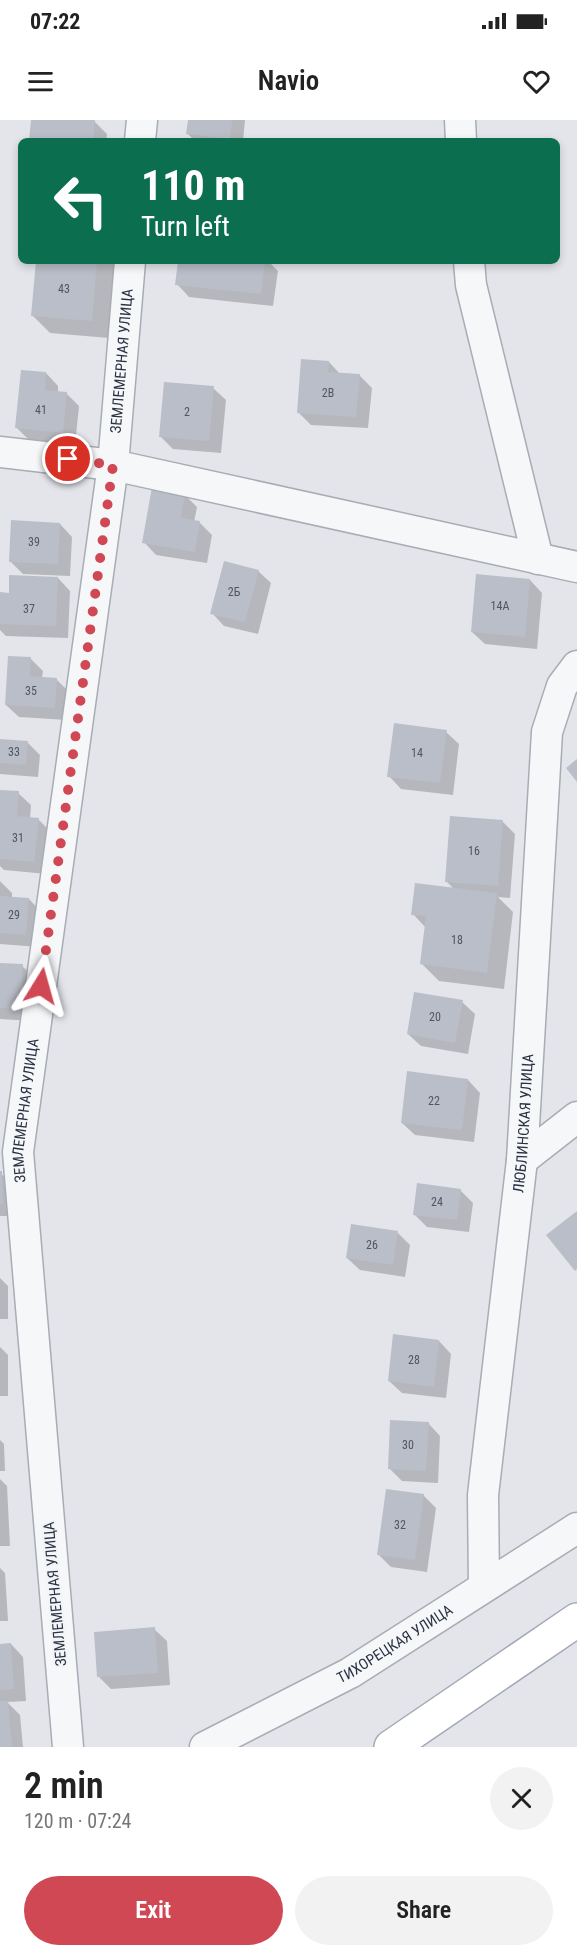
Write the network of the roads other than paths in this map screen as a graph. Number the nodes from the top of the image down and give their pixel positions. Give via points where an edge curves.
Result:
1 (142, 120) edge
2 (460, 120) edge
3 (141, 138) edge
4 (461, 138) edge
5 (130, 264) edge
6 (469, 264) edge
7 (0, 452) edge
8 (113, 465) junction
9 (538, 559) junction
10 (577, 567) edge
11 (577, 666) edge
12 (577, 1117) edge
13 (522, 1160) junction
14 (577, 1528) edge
15 (484, 1586) junction
16 (577, 1620) edge
17 (68, 1747) edge
18 (205, 1747) edge
19 (392, 1747) edge

1 - 3 street
2 - 4 street
5 - 8 street, ЗЕМЛЕМЕРНАЯ УЛИЦА
6 - 9 street via 471,285
7 - 8 street
8 - 9 street
8 - 17 street, ЗЕМЛЕМЕРНАЯ УЛИЦА via 18,1152
9 - 10 street
11 - 13 street, ЛЮБЛИНСКАЯ УЛИЦА via 562,686 547,732
12 - 13 street
13 - 15 street, ЛЮБЛИНСКАЯ УЛИЦА via 483,1495
14 - 15 street, ТИХОРЕЦКАЯ УЛИЦА
15 - 18 street, ТИХОРЕЦКАЯ УЛИЦА via 350,1673
16 - 19 main road

